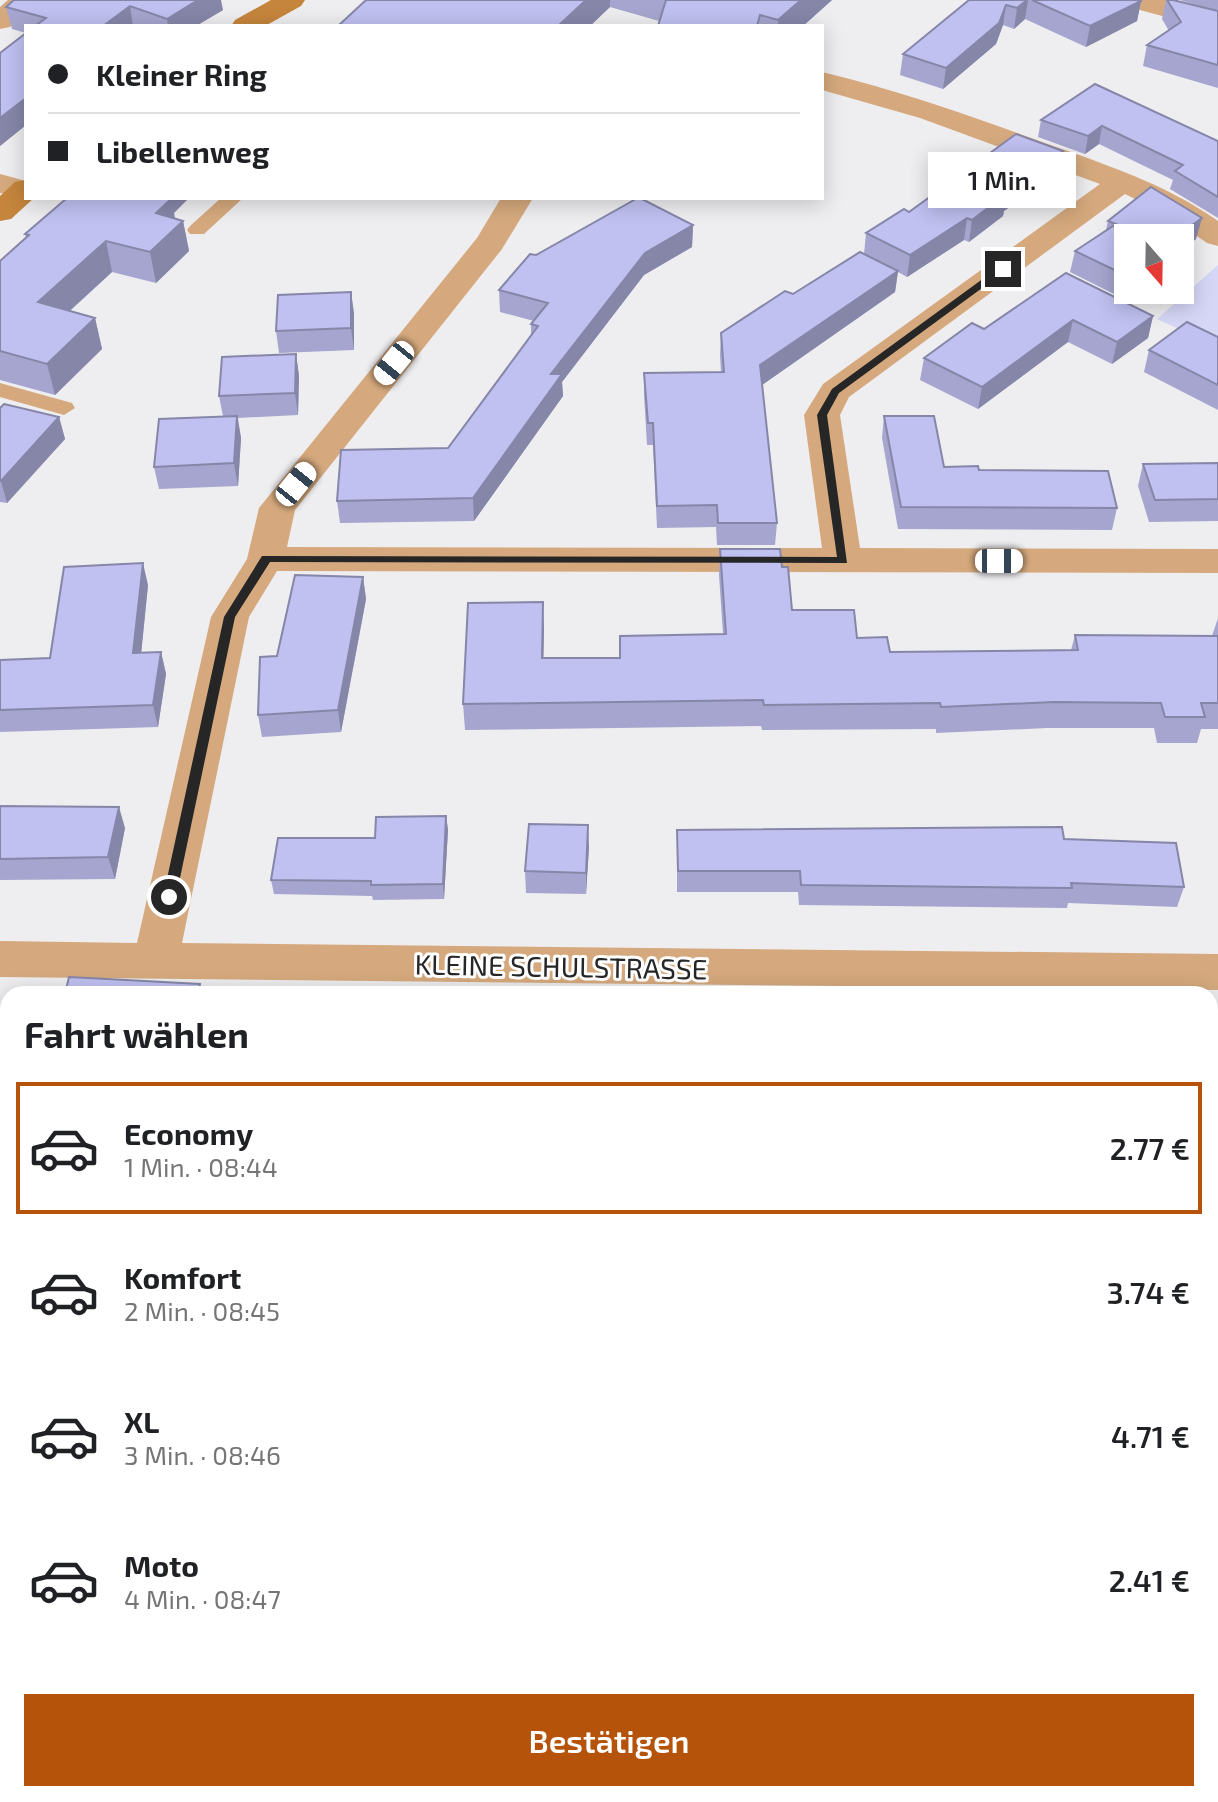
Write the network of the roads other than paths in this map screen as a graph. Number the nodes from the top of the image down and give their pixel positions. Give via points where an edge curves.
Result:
1 (25, 0) edge
2 (291, 0) edge
3 (1135, 0) edge
4 (0, 21) edge
5 (1218, 23) edge
6 (249, 24) edge
7 (824, 82) edge
8 (1122, 182) junction
9 (19, 188) edge
10 (231, 200) edge
11 (516, 200) edge
12 (0, 212) edge
13 (197, 230) dead end
14 (1218, 236) edge
15 (0, 390) edge
16 (64, 408) dead end
17 (266, 559) junction
18 (843, 560) junction
19 (1218, 561) edge
20 (0, 959) edge
21 (156, 959) junction
22 (1218, 972) edge
23 (768, 982) edge

1 - 4 street
2 - 6 main road
3 - 5 street
7 - 8 street via 939,113
8 - 14 street via 1160,197
8 - 18 street via 835,391 822,415
9 - 12 main road
10 - 13 lane
11 - 17 street via 491,242 277,508
15 - 16 lane
17 - 18 street
17 - 21 street via 230,617
18 - 19 street
20 - 21 street, KLEINE SCHULSTRASSE
21 - 23 street, KLEINE SCHULSTRASSE
22 - 23 street, KLEINE SCHULSTRASSE

